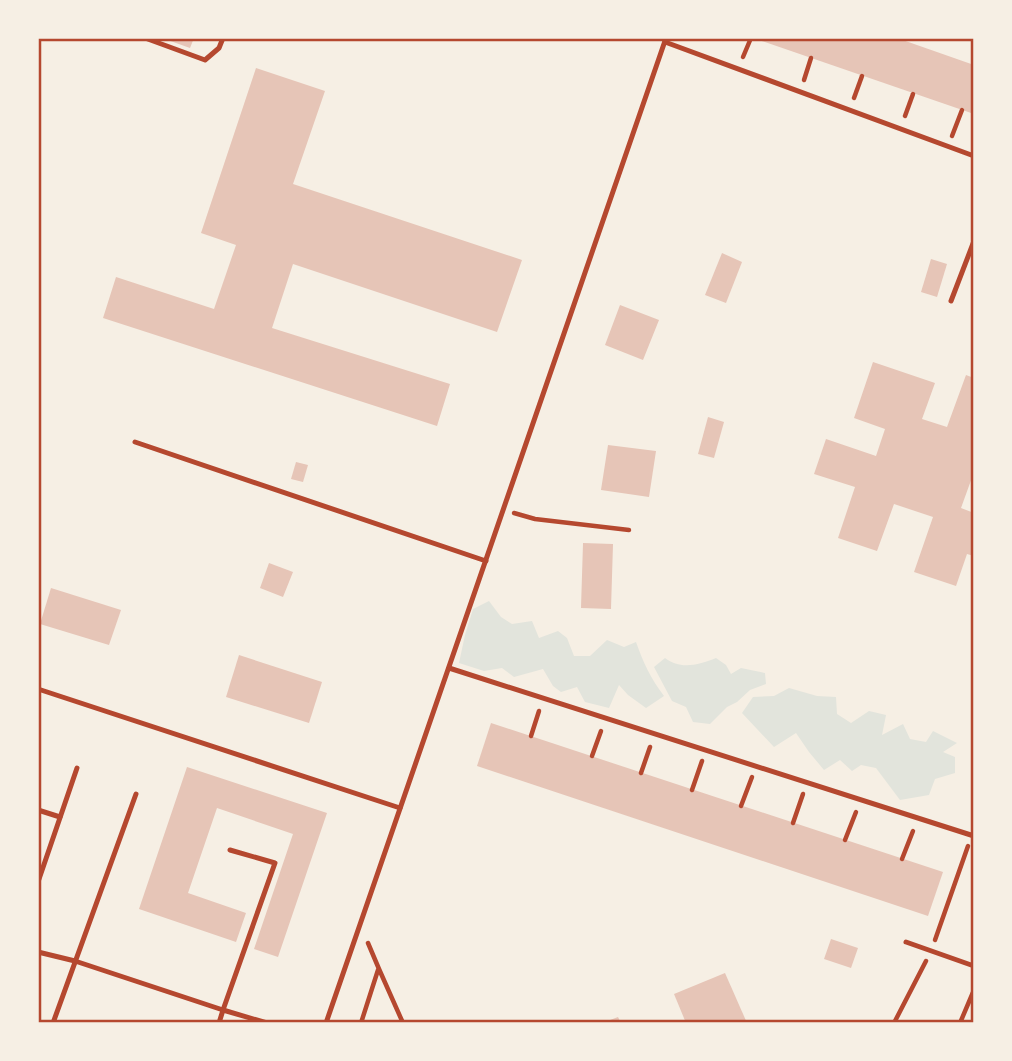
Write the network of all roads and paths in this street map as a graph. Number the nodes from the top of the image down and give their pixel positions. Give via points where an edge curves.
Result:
1 (145, 38) edge
2 (223, 38) edge
3 (665, 41) edge
4 (811, 58) dead end
5 (862, 76) dead end
6 (800, 92) junction
7 (913, 94) dead end
8 (849, 110) junction
9 (961, 110) dead end
10 (900, 129) junction
11 (948, 147) junction
12 (974, 156) edge
13 (974, 240) edge
14 (951, 302) dead end
15 (135, 442) dead end
16 (534, 519) dead end
17 (629, 530) dead end
18 (486, 561) junction
19 (449, 668) junction
20 (38, 689) edge
21 (543, 699) junction
22 (605, 719) junction
23 (655, 734) junction
24 (531, 736) dead end
25 (706, 750) junction
26 (592, 757) dead end
27 (755, 766) junction
28 (77, 768) dead end
29 (640, 773) dead end
30 (807, 783) junction
31 (692, 790) dead end
32 (136, 793) dead end
33 (860, 800) junction
34 (741, 806) dead end
35 (400, 808) junction
36 (38, 810) edge
37 (60, 817) junction
38 (918, 818) junction
39 (793, 823) dead end
40 (972, 835) edge
41 (845, 840) dead end
42 (230, 850) dead end
43 (902, 859) dead end
44 (38, 882) edge
45 (360, 923) junction
46 (906, 942) dead end
47 (932, 951) junction
48 (38, 952) edge
49 (75, 961) junction
50 (974, 966) edge
51 (379, 970) junction
52 (974, 990) edge
53 (223, 1010) junction
54 (53, 1023) edge
55 (219, 1023) edge
56 (267, 1023) edge
57 (326, 1023) edge
58 (361, 1023) edge
59 (403, 1023) edge
60 (894, 1023) edge
61 (960, 1023) edge

1 - 2 lane via 205,60
3 - 6 lane
3 - 18 lane
4 - 6 path
5 - 8 path
6 - 8 lane
7 - 10 path
8 - 10 lane
9 - 11 path
10 - 11 lane
11 - 12 lane
13 - 14 lane
15 - 18 lane
16 - 17 path
18 - 19 lane
19 - 21 lane
19 - 35 lane
20 - 35 lane
21 - 22 lane
21 - 24 path
22 - 23 lane
22 - 26 path
23 - 25 lane
23 - 29 path
25 - 27 lane
25 - 31 path
27 - 30 lane
27 - 34 path
28 - 37 lane
30 - 33 lane
30 - 39 path
32 - 49 lane
33 - 38 lane
33 - 41 path
35 - 45 lane
36 - 37 lane
37 - 44 lane
38 - 40 lane
38 - 43 path
40 - 47 path
42 - 53 lane via 275,863
45 - 51 path
45 - 57 lane
46 - 47 lane
47 - 50 lane
47 - 60 path
48 - 49 lane
49 - 53 lane
49 - 54 lane
51 - 58 path
51 - 59 path
52 - 61 path
53 - 55 lane
53 - 56 lane

